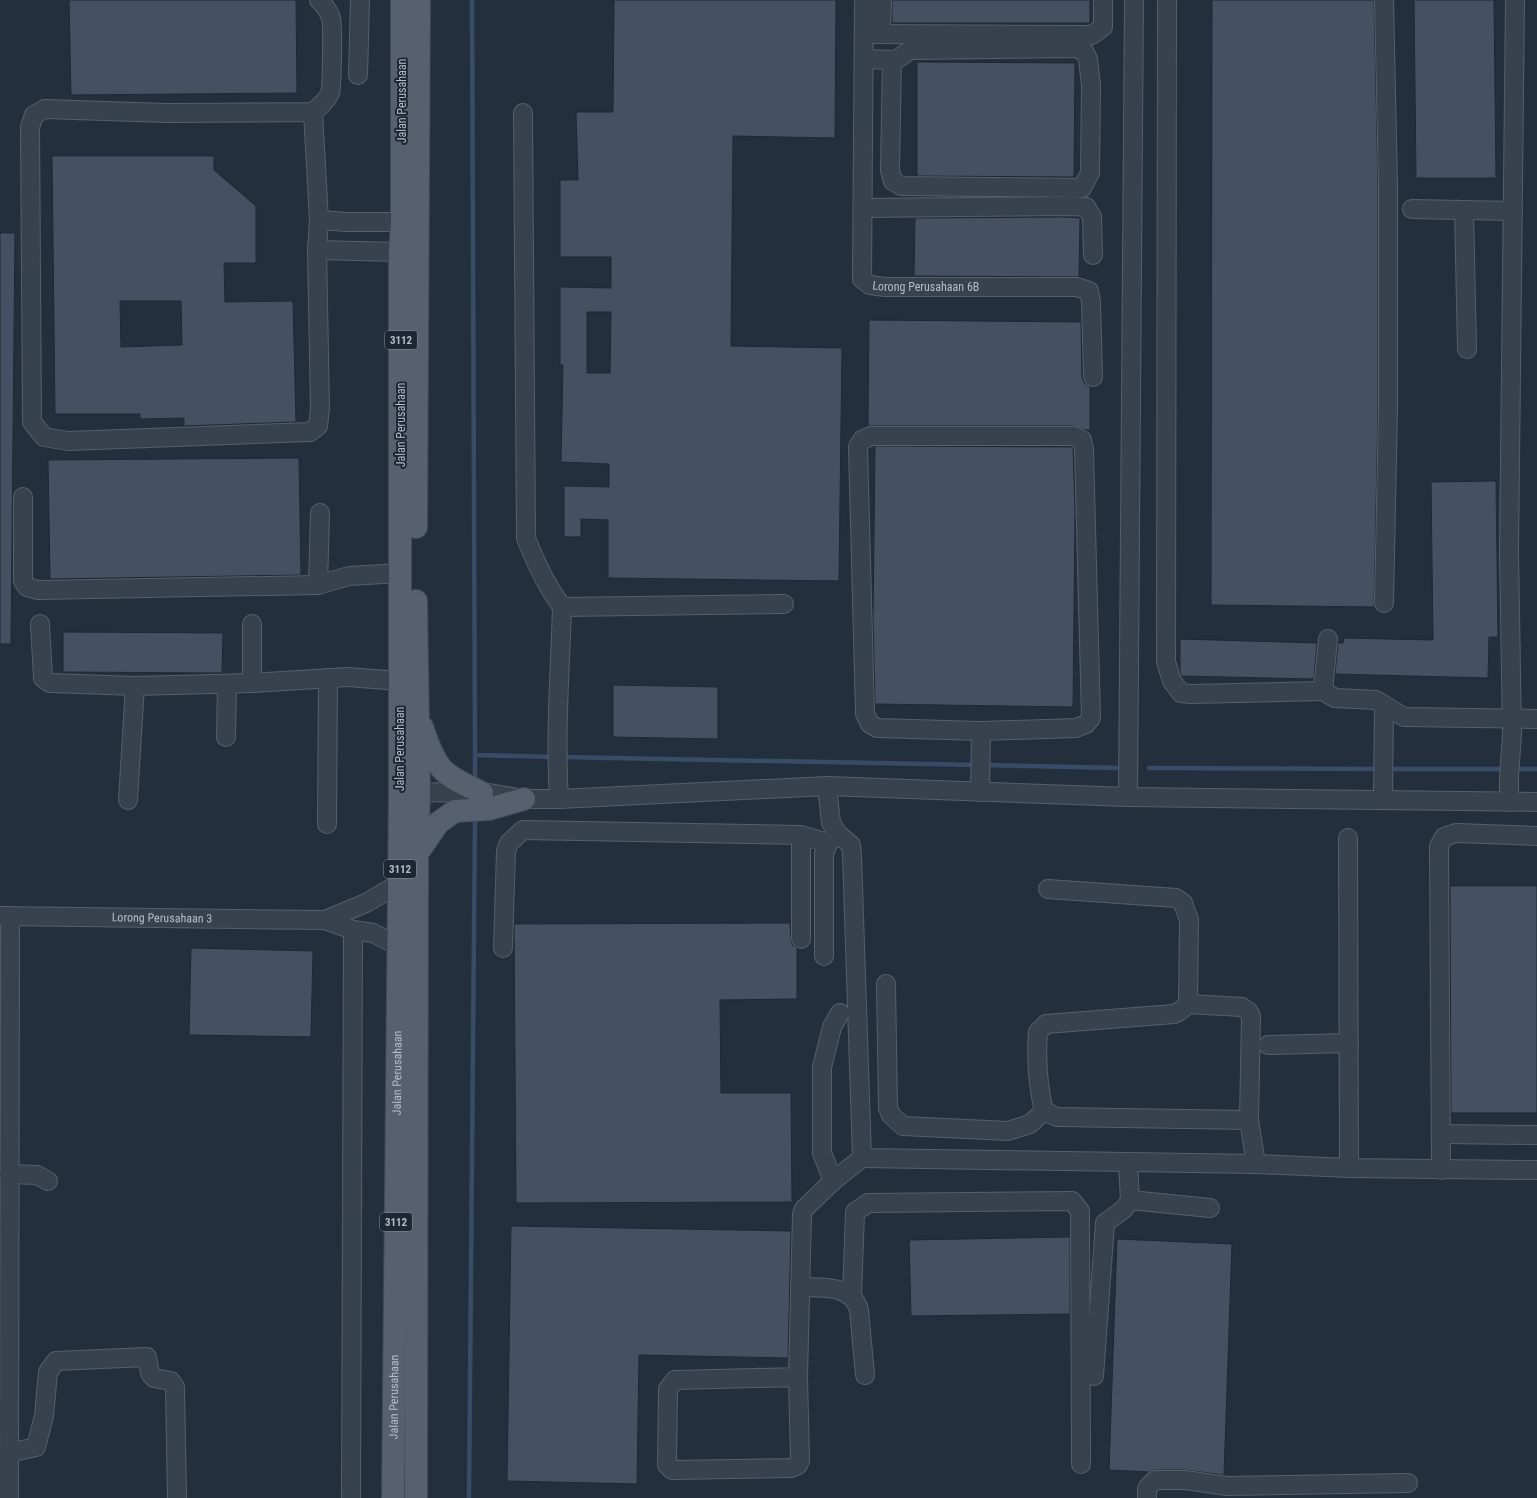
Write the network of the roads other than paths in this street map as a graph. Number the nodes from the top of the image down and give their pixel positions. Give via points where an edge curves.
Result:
1 (319, 0) edge
2 (360, 0) edge
3 (402, 0) edge
4 (419, 0) edge
5 (864, 0) edge
6 (882, 0) edge
7 (1103, 0) edge
8 (1134, 0) edge
9 (1167, 0) edge
10 (1384, 0) edge
11 (1515, 0) edge
12 (873, 34) junction
13 (864, 59) junction
14 (892, 60) junction
15 (358, 75) dead end
16 (313, 112) junction
17 (522, 113) dead end
18 (863, 208) junction
19 (1412, 209) dead end
20 (1464, 210) junction
21 (1513, 211) junction
22 (319, 220) junction
23 (402, 222) junction
24 (317, 250) junction
25 (400, 252) junction
26 (1093, 255) dead end
27 (1467, 349) dead end
28 (1093, 377) dead end
29 (23, 497) dead end
30 (320, 513) dead end
31 (401, 573) junction
32 (318, 585) junction
33 (1384, 603) dead end
34 (784, 604) dead end
35 (562, 607) junction
36 (40, 624) dead end
37 (252, 624) dead end
38 (1328, 639) dead end
39 (328, 678) junction
40 (400, 681) junction
41 (252, 683) junction
42 (227, 684) junction
43 (135, 686) junction
44 (1323, 692) junction
45 (1384, 705) junction
46 (419, 719) junction
47 (1537, 719) edge
48 (1512, 726) junction
49 (226, 737) dead end
50 (981, 739) junction
51 (980, 785) junction
52 (827, 786) junction
53 (410, 792) junction
54 (455, 794) junction
55 (1128, 797) junction
56 (487, 798) junction
57 (524, 799) joint
58 (559, 799) junction
59 (128, 800) dead end
60 (1383, 800) junction
61 (1509, 802) junction
62 (1537, 802) edge
63 (327, 824) dead end
64 (801, 835) junction
65 (1537, 836) edge
66 (833, 838) junction
67 (1348, 838) dead end
68 (417, 854) junction
69 (400, 883) junction
70 (1048, 889) dead end
71 (5, 916) edge
72 (325, 920) junction
73 (353, 930) junction
74 (801, 939) dead end
75 (398, 946) junction
76 (503, 948) dead end
77 (824, 956) dead end
78 (886, 984) dead end
79 (1188, 1004) junction
80 (840, 1013) dead end
81 (1349, 1043) junction
82 (1268, 1045) dead end
83 (1044, 1111) junction
84 (1249, 1120) junction
85 (1442, 1134) junction
86 (1537, 1135) edge
87 (862, 1158) junction
88 (1128, 1162) junction
89 (1256, 1164) junction
90 (1350, 1168) junction
91 (1441, 1170) junction
92 (1537, 1170) edge
93 (9, 1174) junction
94 (48, 1181) dead end
95 (833, 1181) junction
96 (1130, 1200) junction
97 (1210, 1208) dead end
98 (800, 1287) junction
99 (852, 1296) junction
100 (865, 1376) dead end
101 (1094, 1376) dead end
102 (798, 1377) junction
103 (9, 1453) junction
104 (1081, 1464) dead end
105 (1408, 1483) dead end
106 (9, 1498) edge
107 (177, 1498) edge
108 (351, 1498) edge
109 (394, 1498) edge
110 (416, 1498) edge
111 (1147, 1498) edge

1 - 16 street via 331,19 331,80 330,93
2 - 15 street
3 - 23 main road, Jalan Perusahaan / 3112
4 - 46 main road, Jalan Perusahaan / 3112 via 416,614
5 - 12 street, Lorong Perusahaan 6B
6 - 12 street
7 - 12 street via 1102,27 1092,35
8 - 55 street
9 - 44 street via 1166,662 1172,682 1181,693
10 - 33 street via 1388,185 1388,408
11 - 21 street
12 - 13 street, Lorong Perusahaan 6B
13 - 14 street
13 - 18 street, Lorong Perusahaan 6B
14 - 14 street via 890,170 893,181 901,186 1082,188 1090,173 1091,85 1088,59 1084,51 1076,48 910,50
16 - 22 street
16 - 24 street via 166,113 45,109 34,115 30,127 32,422 44,437 68,441 310,432 318,426 320,408
17 - 35 street via 526,538 550,591
18 - 26 street via 1086,207 1092,216
18 - 28 street, Lorong Perusahaan 6B via 862,279 870,285 885,288 1077,287 1089,291 1092,302
19 - 20 street
20 - 21 street
20 - 27 street
21 - 48 street via 1509,544
22 - 23 street
22 - 24 street
23 - 25 main road, Jalan Perusahaan / 3112
24 - 25 street
25 - 31 main road, Jalan Perusahaan / 3112
29 - 32 street via 23,580 27,588 38,590
30 - 32 street
31 - 32 street via 349,576
31 - 40 main road, Jalan Perusahaan / 3112
34 - 35 street
35 - 58 street via 557,767
36 - 43 street via 43,678 50,683
37 - 41 street
38 - 44 street
39 - 40 street
39 - 41 street
39 - 63 street
40 - 53 main road, Jalan Perusahaan / 3112
41 - 42 street
42 - 43 street
42 - 49 street
43 - 59 street
44 - 45 street via 1335,698 1376,700
45 - 48 street via 1404,717
45 - 60 street
46 - 53 main road, Jalan Perusahaan / 3112
46 - 54 main road via 432,752
47 - 48 street
48 - 61 street
50 - 50 street via 877,728 870,724 865,714 858,447 862,440 871,436 1074,436 1082,440 1091,718 1086,724 1076,728
50 - 51 street
51 - 52 street
51 - 55 street
52 - 58 street
52 - 66 street
53 - 54 street
53 - 68 main road, Jalan Perusahaan / 3112
53 - 69 main road, Jalan Perusahaan / 3112
54 - 56 main road
54 - 56 main road
54 - 68 main road
55 - 60 street
56 - 57 main road
57 - 58 street
60 - 61 street
61 - 62 street
64 - 66 street
64 - 74 street
64 - 76 street via 523,830 509,843 506,851
65 - 85 street via 1456,833 1444,837 1439,846
66 - 77 street via 824,854
66 - 87 street via 851,846 852,855
67 - 81 street
68 - 110 main road, Jalan Perusahaan / 3112
69 - 72 street, Lorong Perusahaan 3
69 - 75 main road, Jalan Perusahaan / 3112
70 - 79 street via 1176,898 1183,903 1189,920
71 - 72 street, Lorong Perusahaan 3
71 - 93 street
72 - 73 street, Lorong Perusahaan 3
73 - 75 street, Lorong Perusahaan 3 via 373,933
73 - 108 street
75 - 109 main road, Jalan Perusahaan / 3112
78 - 83 street via 888,1108 891,1115 903,1126 1008,1131 1030,1124
79 - 83 street via 1174,1014 1046,1024 1038,1032 1037,1045
79 - 84 street via 1242,1007 1248,1010 1251,1016
80 - 95 street via 832,1027 822,1067 822,1153
81 - 82 street
81 - 90 street
83 - 84 street via 1057,1117
84 - 89 street
85 - 86 street
85 - 91 street
87 - 88 street
87 - 95 street
88 - 89 street
88 - 96 street
89 - 90 street
90 - 91 street
91 - 92 street
93 - 94 street via 37,1175
93 - 103 street
95 - 98 street via 802,1214
96 - 97 street
96 - 101 street via 1124,1209 1105,1223
98 - 99 street via 833,1288
98 - 102 street
99 - 100 street via 859,1310
99 - 104 street via 855,1212 868,1203 1072,1201 1080,1212
102 - 102 street via 798,1465 791,1468 672,1470 667,1465 668,1388 675,1380
103 - 106 street
103 - 107 street via 36,1447 44,1416 48,1372 56,1360 147,1357 150,1373 154,1378 171,1381 176,1387
105 - 111 street via 1227,1486 1184,1480 1155,1480 1147,1488

